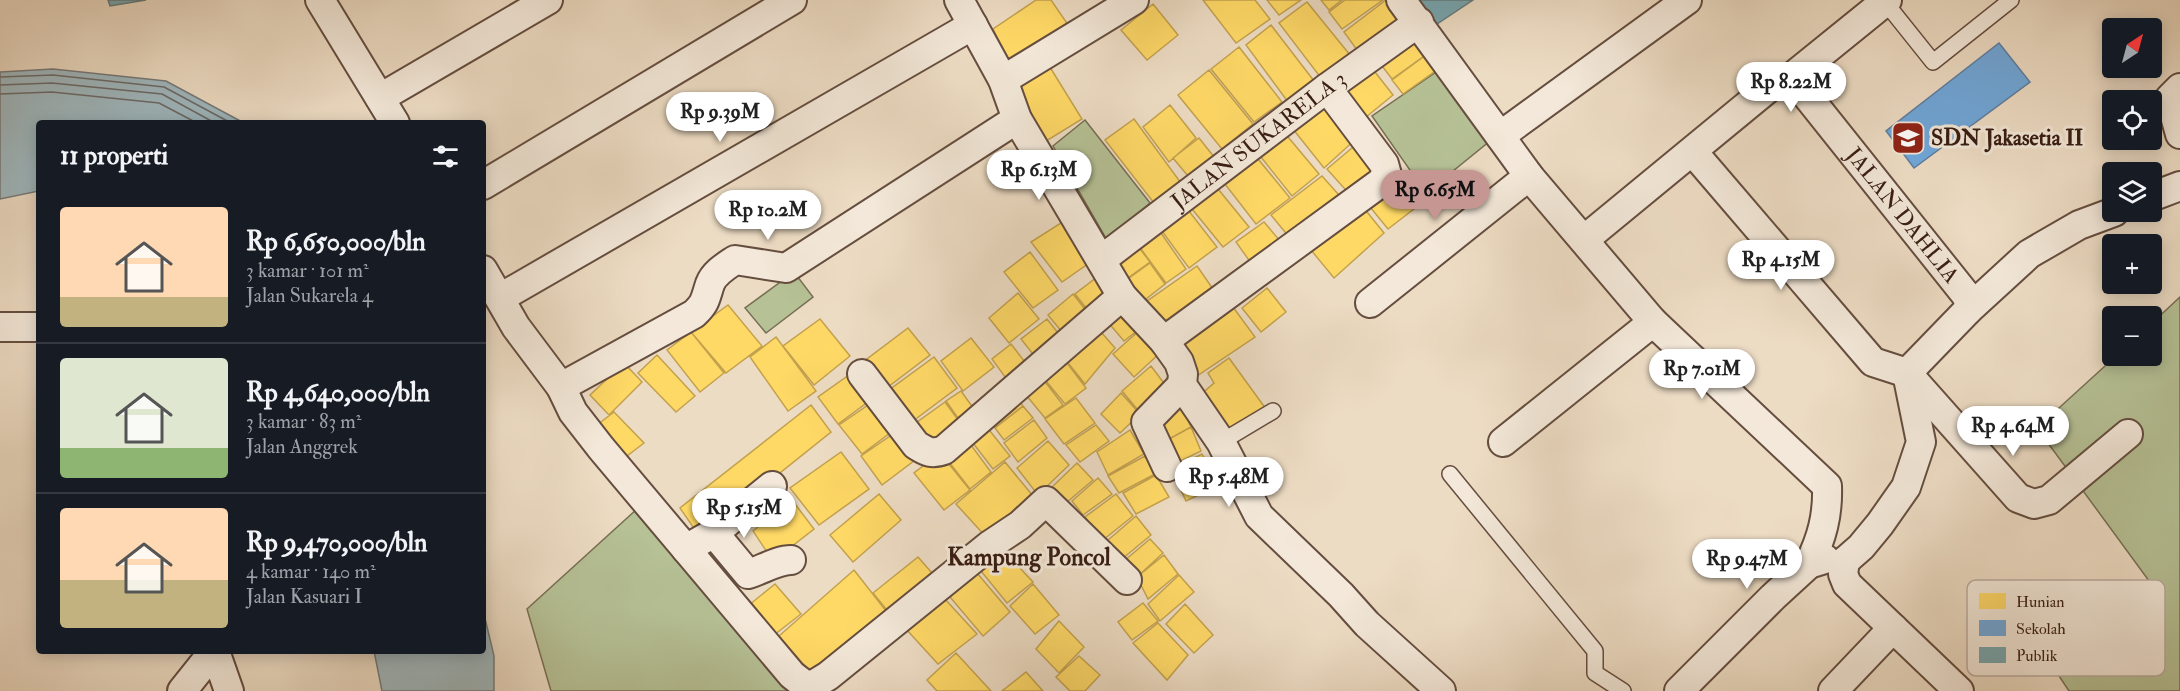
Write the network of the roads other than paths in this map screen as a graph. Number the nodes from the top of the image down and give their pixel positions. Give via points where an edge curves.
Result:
1 (548, 0) edge
2 (792, 0) edge
3 (959, 0) edge
4 (1134, 0) edge
5 (1401, 0) edge
6 (1687, 0) edge
7 (2012, 0) edge
8 (1886, 1) edge
9 (326, 2) edge
10 (1419, 22) junction
11 (973, 25) junction
12 (1792, 77) junction
13 (1003, 80) junction
14 (1327, 88) junction
15 (2180, 88) edge
16 (380, 98) junction
17 (1017, 119) junction
18 (393, 120) edge
19 (2180, 134) edge
20 (1500, 136) junction
21 (1693, 152) junction
22 (1529, 176) junction
23 (486, 183) edge
24 (2180, 186) edge
25 (2162, 193) edge
26 (2102, 216) edge
27 (1585, 239) junction
28 (1101, 260) junction
29 (486, 275) edge
30 (1122, 296) junction
31 (500, 298) junction
32 (1370, 303) dead end
33 (1968, 310) junction
34 (1653, 322) junction
35 (0, 327) edge
36 (36, 327) edge
37 (1164, 341) junction
38 (1907, 373) junction
39 (862, 374) dead end
40 (1182, 385) junction
41 (561, 387) junction
42 (1273, 411) dead end
43 (2128, 434) dead end
44 (1503, 441) dead end
45 (1221, 442) junction
46 (1167, 467) dead end
47 (1450, 474) dead end
48 (772, 486) dead end
49 (714, 533) junction
50 (686, 549) junction
51 (791, 560) dead end
52 (1845, 561) junction
53 (1809, 564) junction
54 (748, 574) junction
55 (1127, 580) dead end
56 (727, 598) junction
57 (1893, 628) junction
58 (212, 654) edge
59 (215, 654) edge
60 (182, 691) edge
61 (229, 691) edge
62 (1441, 691) edge
63 (1623, 691) edge
64 (1679, 691) edge
65 (1833, 691) edge
66 (1959, 691) edge

1 - 16 street
2 - 23 street
3 - 11 street
4 - 13 street
5 - 10 street
6 - 20 street
7 - 8 lane via 1933,62
8 - 12 street
9 - 16 street
10 - 14 street, JALAN SUKARELA 3
10 - 20 street
11 - 13 street
11 - 31 street
12 - 21 street via 1772,86
12 - 33 street, JALAN DAHLIA via 1966,294
13 - 17 street
14 - 28 street, JALAN SUKARELA 3
14 - 37 street via 1384,164 1387,174 1380,183
15 - 19 street via 2170,98
16 - 18 street
17 - 28 street
17 - 41 street via 786,268 735,260 710,282 704,305 694,314
20 - 22 street
21 - 27 street
21 - 38 street via 1873,362
22 - 27 street
22 - 32 street
24 - 25 street
26 - 33 street via 2029,254
27 - 34 street
28 - 30 street
29 - 31 street
30 - 37 street
30 - 39 street via 944,450 934,454 916,444
31 - 41 street via 516,327
33 - 38 street
34 - 44 street
34 - 53 street via 1827,486 1828,508
35 - 36 street
37 - 40 street via 1179,362
38 - 43 street via 2018,498 2034,504 2049,500
38 - 52 street via 1921,441 1906,487 1874,532
40 - 45 street
40 - 46 street via 1146,422
41 - 50 street via 573,412
42 - 45 lane
45 - 62 street via 1259,516 1366,624
47 - 63 lane via 1595,651 1595,673
48 - 49 street
49 - 50 street
49 - 54 street
50 - 56 street
51 - 54 street
52 - 53 street via 1824,559
52 - 57 street via 1843,574 1847,584
53 - 64 street
54 - 56 street via 744,584
55 - 56 street via 1046,501 828,676 805,685 792,675
57 - 65 street
57 - 66 street
58 - 60 street
59 - 61 street

